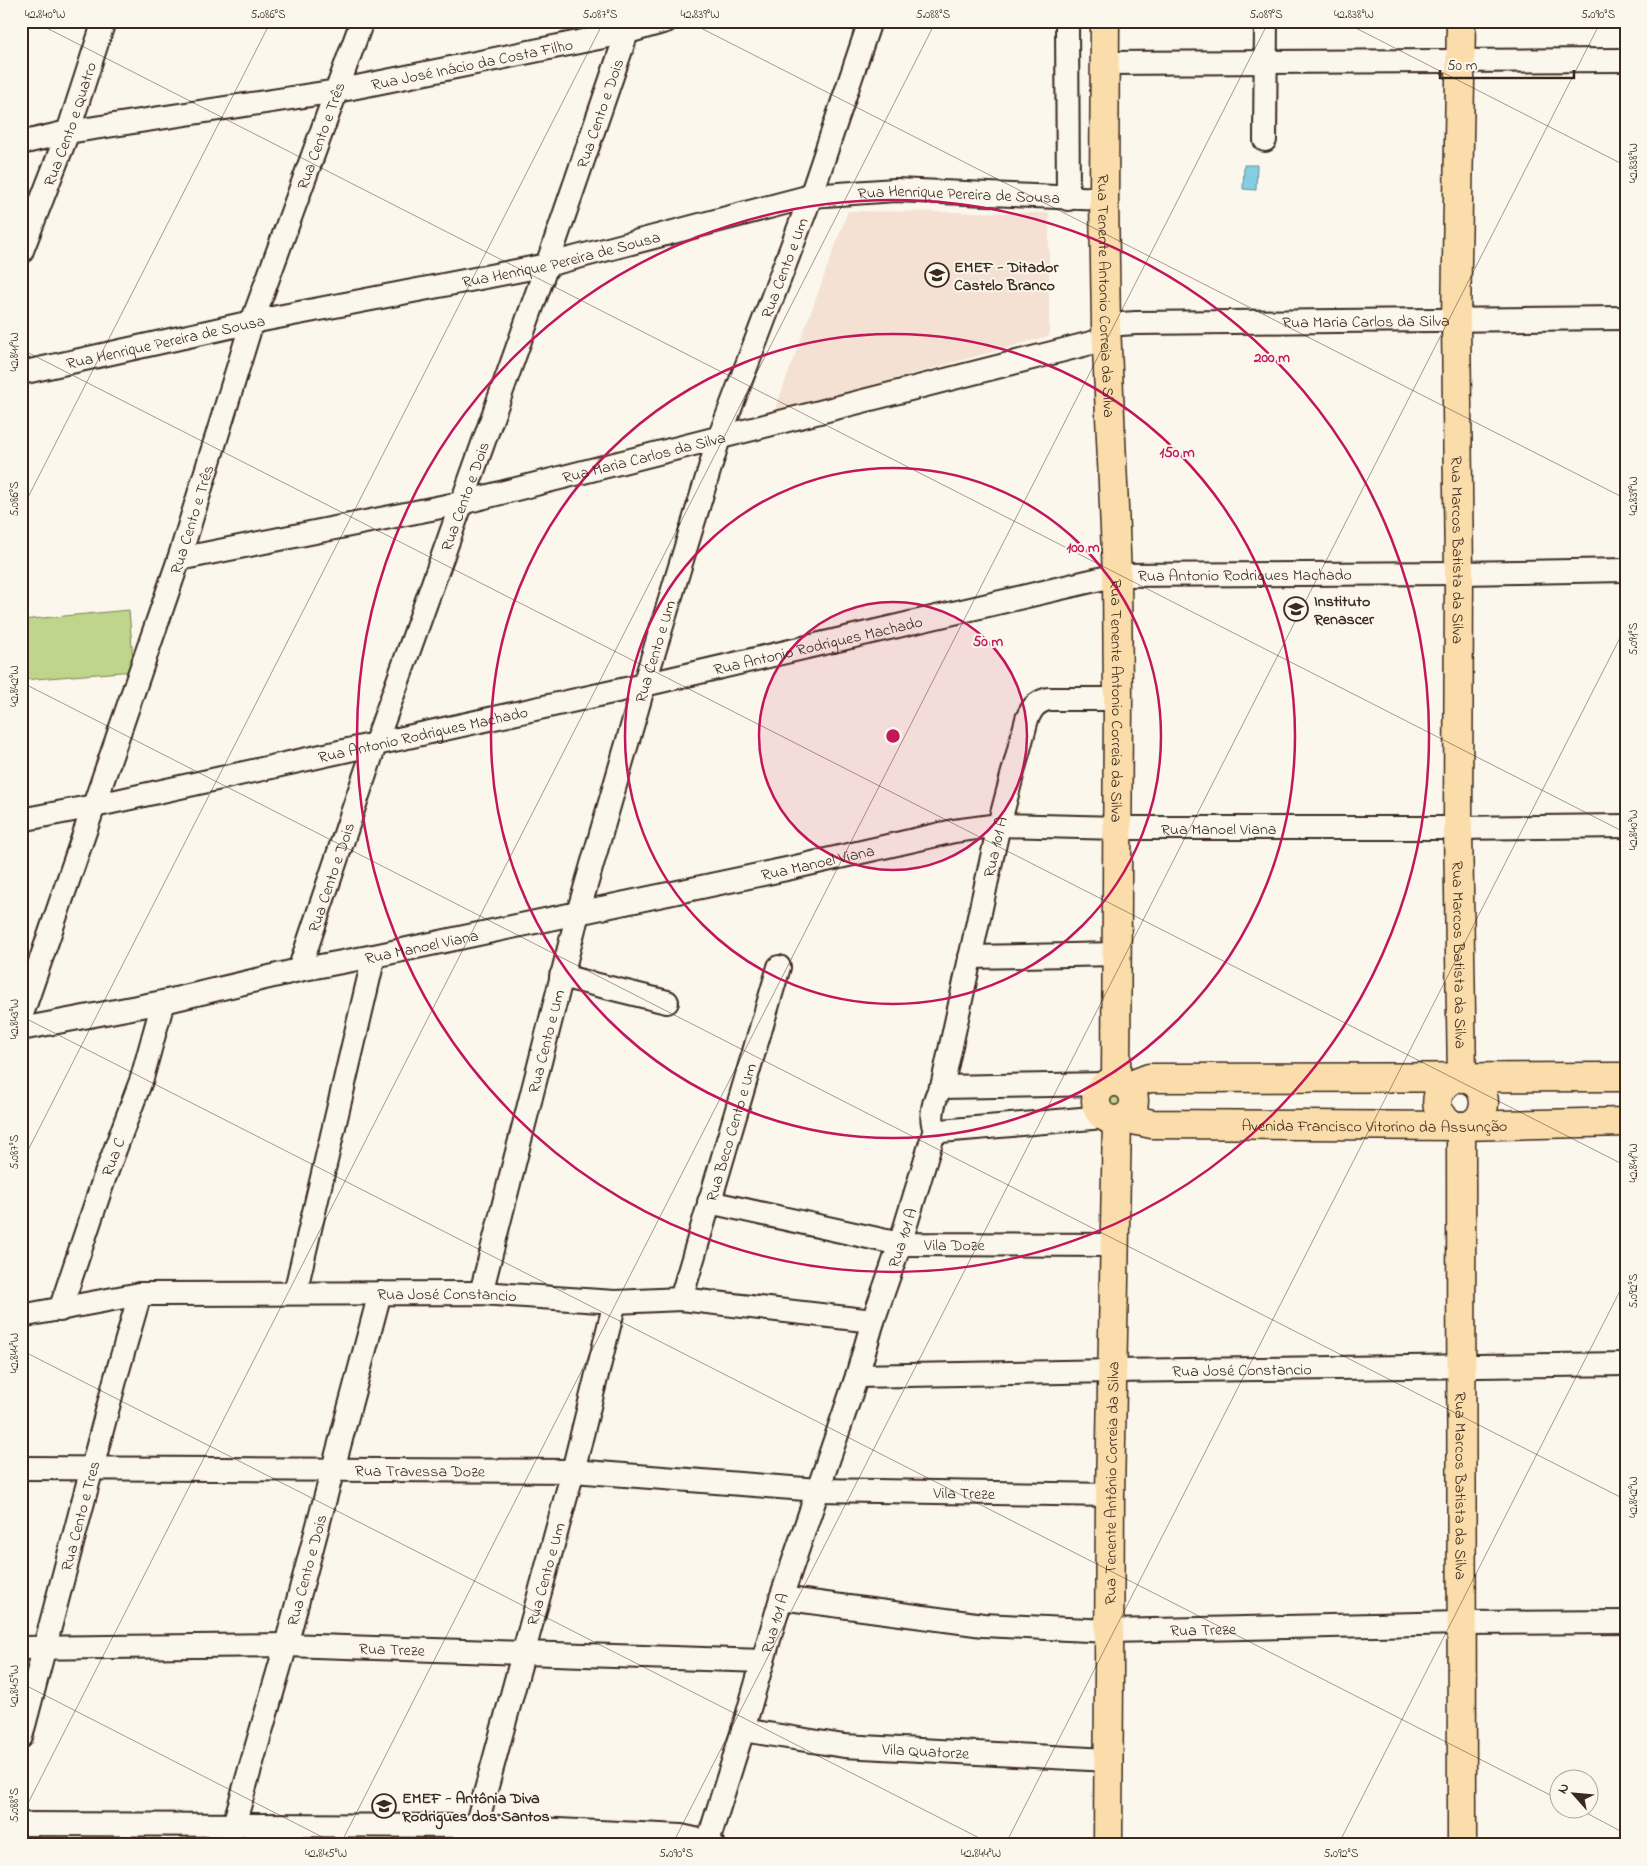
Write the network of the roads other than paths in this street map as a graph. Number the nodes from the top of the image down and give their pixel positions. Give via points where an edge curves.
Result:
1 (104, 21) edge
2 (362, 21) edge
3 (666, 21) edge
4 (870, 21) edge
5 (1067, 21) edge
6 (1105, 21) edge
7 (1266, 21) edge
8 (1461, 21) edge
9 (630, 27) edge
10 (1626, 60) edge
11 (1267, 62) junction
12 (1461, 62) junction
13 (1105, 63) junction
14 (337, 92) junction
15 (68, 132) junction
16 (1264, 140) dead end
17 (21, 143) edge
18 (811, 196) junction
19 (1068, 198) junction
20 (1104, 199) junction
21 (21, 253) edge
22 (547, 265) junction
23 (1626, 318) edge
24 (1456, 320) junction
25 (252, 322) junction
26 (1107, 332) junction
27 (21, 373) edge
28 (719, 438) junction
29 (461, 503) junction
30 (179, 559) junction
31 (1626, 570) edge
32 (1459, 573) junction
33 (1117, 575) junction
34 (644, 685) junction
35 (1118, 699) junction
36 (375, 745) junction
37 (94, 806) junction
38 (21, 820) edge
39 (999, 825) junction
40 (1626, 826) edge
41 (1119, 828) junction
42 (1458, 828) junction
43 (578, 913) junction
44 (1118, 954) junction
45 (374, 956) junction
46 (970, 957) junction
47 (779, 967) dead end
48 (299, 970) junction
49 (561, 976) junction
50 (163, 1002) junction
51 (667, 1002) dead end
52 (21, 1017) edge
53 (21, 1029) edge
54 (1626, 1077) edge
55 (1462, 1078) junction
56 (1116, 1084) junction
57 (942, 1087) junction
58 (1115, 1118) junction
59 (1626, 1122) edge
60 (1461, 1126) junction
61 (935, 1129) junction
62 (709, 1202) junction
63 (900, 1244) junction
64 (1115, 1245) junction
65 (295, 1293) junction
66 (380, 1293) junction
67 (481, 1293) junction
68 (140, 1294) junction
69 (681, 1299) junction
70 (615, 1302) junction
71 (60, 1310) junction
72 (21, 1316) edge
73 (873, 1321) junction
74 (1626, 1364) edge
75 (1461, 1365) junction
76 (1112, 1371) junction
77 (857, 1376) junction
78 (21, 1468) edge
79 (92, 1469) junction
80 (333, 1470) junction
81 (574, 1471) junction
82 (818, 1490) junction
83 (1110, 1496) junction
84 (781, 1598) junction
85 (1626, 1622) edge
86 (1462, 1623) junction
87 (1109, 1631) junction
88 (286, 1645) junction
89 (21, 1648) edge
90 (45, 1648) junction
91 (524, 1653) junction
92 (763, 1661) junction
93 (743, 1730) junction
94 (21, 1737) edge
95 (1108, 1760) junction
96 (21, 1824) edge
97 (231, 1836) edge
98 (473, 1836) edge
99 (709, 1844) edge
100 (1108, 1845) edge
101 (1462, 1845) edge

1 - 15 street, Rua Cento e Quatro
2 - 14 street, Rua Cento e Três
3 - 9 street, Rua José Inácio da Costa Filho
4 - 18 street, Rua Cento e Um
5 - 19 street
6 - 13 main road, Rua Tenente Antonio Correia da Silva
7 - 11 street
8 - 12 main road, Rua Marcos Batista da Silva
9 - 14 street, Rua José Inácio da Costa Filho
9 - 22 street, Rua Cento e Dois
10 - 12 street
11 - 12 street
11 - 13 street
11 - 16 street
12 - 24 main road, Rua Marcos Batista da Silva
13 - 20 main road, Rua Tenente Antonio Correia da Silva
14 - 15 street, Rua José Inácio da Costa Filho
14 - 25 street, Rua Cento e Três
15 - 17 street, Rua José Inácio da Costa Filho
15 - 21 street, Rua Cento e Quatro
18 - 19 street, Rua Henrique Pereira de Sousa via 895,190
18 - 22 street, Rua Henrique Pereira de Sousa
18 - 28 street, Rua Cento e Um
19 - 20 street, Rua Henrique Pereira de Sousa
20 - 26 main road, Rua Tenente Antonio Correia da Silva
22 - 25 street, Rua Henrique Pereira de Sousa
22 - 29 street, Rua Cento e Dois
23 - 24 street, Rua Maria Carlos da Silva
24 - 26 street, Rua Maria Carlos da Silva via 1136,323
24 - 32 main road, Rua Marcos Batista da Silva
25 - 27 street, Rua Henrique Pereira de Sousa
25 - 30 street, Rua Cento e Três
26 - 28 street, Rua Maria Carlos da Silva
26 - 33 main road, Rua Tenente Antonio Correia da Silva
28 - 29 street, Rua Maria Carlos da Silva
28 - 34 street, Rua Cento e Um
29 - 30 street, Rua Maria Carlos da Silva
29 - 36 street, Rua Cento e Dois
30 - 37 street, Rua Cento e Três
31 - 32 street, Rua Antonio Rodrigues Machado
32 - 33 street, Rua Antonio Rodrigues Machado
32 - 42 main road, Rua Marcos Batista da Silva
33 - 34 street, Rua Antonio Rodrigues Machado
33 - 35 main road, Rua Tenente Antonio Correia da Silva
34 - 36 street, Rua Antonio Rodrigues Machado
34 - 43 street, Rua Cento e Um
35 - 39 street, Rua 101 A via 1048,700 1032,708
35 - 41 main road, Rua Tenente Antonio Correia da Silva
36 - 37 street, Rua Antonio Rodrigues Machado
36 - 48 street, Rua Cento e Dois
37 - 38 street, Rua Antonio Rodrigues Machado
37 - 52 street, Rua Cento e Três
39 - 41 street, Rua Manoel Viana
39 - 43 street, Rua Manoel Viana via 954,831
39 - 46 street, Rua 101 A
40 - 42 street, Rua Manoel Viana
41 - 42 street, Rua Manoel Viana
41 - 44 main road, Rua Tenente Antonio Correia da Silva
42 - 55 main road, Rua Marcos Batista da Silva
43 - 45 street, Rua Manoel Viana
43 - 49 street, Rua Cento e Um
44 - 46 street
44 - 56 main road, Rua Tenente Antonio Correia da Silva
45 - 48 street, Rua Manoel Viana
45 - 65 street
46 - 57 street, Rua 101 A
47 - 62 street, Rua Beco Cento e Um
48 - 50 street, Rua Manoel Viana
49 - 51 street
49 - 67 street, Rua Cento e Um
50 - 53 street, Rua Manoel Viana
50 - 71 street, Rua C via 142,1078
54 - 55 main road
55 - 56 main road via 1149,1078
55 - 60 main road via 1482,1090 1485,1102 1482,1114
55 - 60 main road via 1442,1086 1437,1102 1442,1117
56 - 57 street
56 - 58 main road, Rua Tenente Antonio Correia da Silva via 1134,1097 1134,1104 1132,1110
57 - 61 street, Rua 101 A via 932,1121
58 - 60 main road, Avenida Francisco Vitorino da Assunção via 1152,1124
58 - 61 street
58 - 64 main road, Rua Tenente Antônio Correia da Silva
59 - 60 main road, Avenida Francisco Vitorino da Assunção
60 - 75 main road, Rua Marcos Batista da Silva
61 - 63 street, Rua 101 A
62 - 63 street, Vila Doze
62 - 69 street, Rua Beco Cento e Um
63 - 64 street, Vila Doze
63 - 73 street, Rua 101 A
64 - 76 main road, Rua Tenente Antônio Correia da Silva
65 - 66 street, Rua José Constancio
65 - 68 street, Rua José Constancio
66 - 67 street, Rua José Constancio
66 - 80 street, Rua Cento e Dois
67 - 70 street, Rua José Constancio
68 - 71 street, Rua José Constancio
68 - 79 street, Rua Cento e Tres
69 - 70 street, Rua José Constancio
69 - 73 street, Rua José Constancio
70 - 81 street, Rua Cento e Um
71 - 72 street, Rua José Constancio
73 - 77 street, Rua 101 A
74 - 75 street, Rua José Constancio
75 - 76 street, Rua José Constancio
75 - 86 main road, Rua Marcos Batista da Silva
76 - 77 street, Rua José Constancio
76 - 83 main road, Rua Tenente Antônio Correia da Silva
77 - 82 street, Rua 101 A
78 - 79 street, Rua Travessa Doze
79 - 80 street, Rua Travessa Doze
79 - 90 street, Rua Cento e Tres
80 - 81 street, Rua Travessa Doze
80 - 88 street, Rua Cento e Dois
81 - 82 street, Rua Travessa Doze
81 - 91 street, Rua Cento e Um
82 - 83 street, Vila Treze
82 - 84 street, Rua 101 A
83 - 87 main road, Rua Tenente Antônio Correia da Silva
84 - 87 street, Rua Treze via 983,1625
84 - 92 street, Rua 101 A
85 - 86 street, Rua Treze
86 - 87 street, Rua Treze
86 - 101 main road, Rua Marcos Batista da Silva
87 - 95 main road, Rua Tenente Antônio Correia da Silva
88 - 90 street, Rua Treze
88 - 91 street, Rua Treze
88 - 97 street, Rua Cento e Dois
89 - 90 street, Rua Treze
90 - 94 street, Rua Cento e Tres
91 - 92 street, Rua Treze
91 - 98 street, Rua Cento e Um
92 - 93 street, Rua 101 A
93 - 95 street, Vila Quatorze via 844,1746
93 - 99 street, Rua 101 A
95 - 100 main road, Rua Tenente Antônio Correia da Silva
96 - 97 street
97 - 98 street
98 - 99 street via 681,1836

